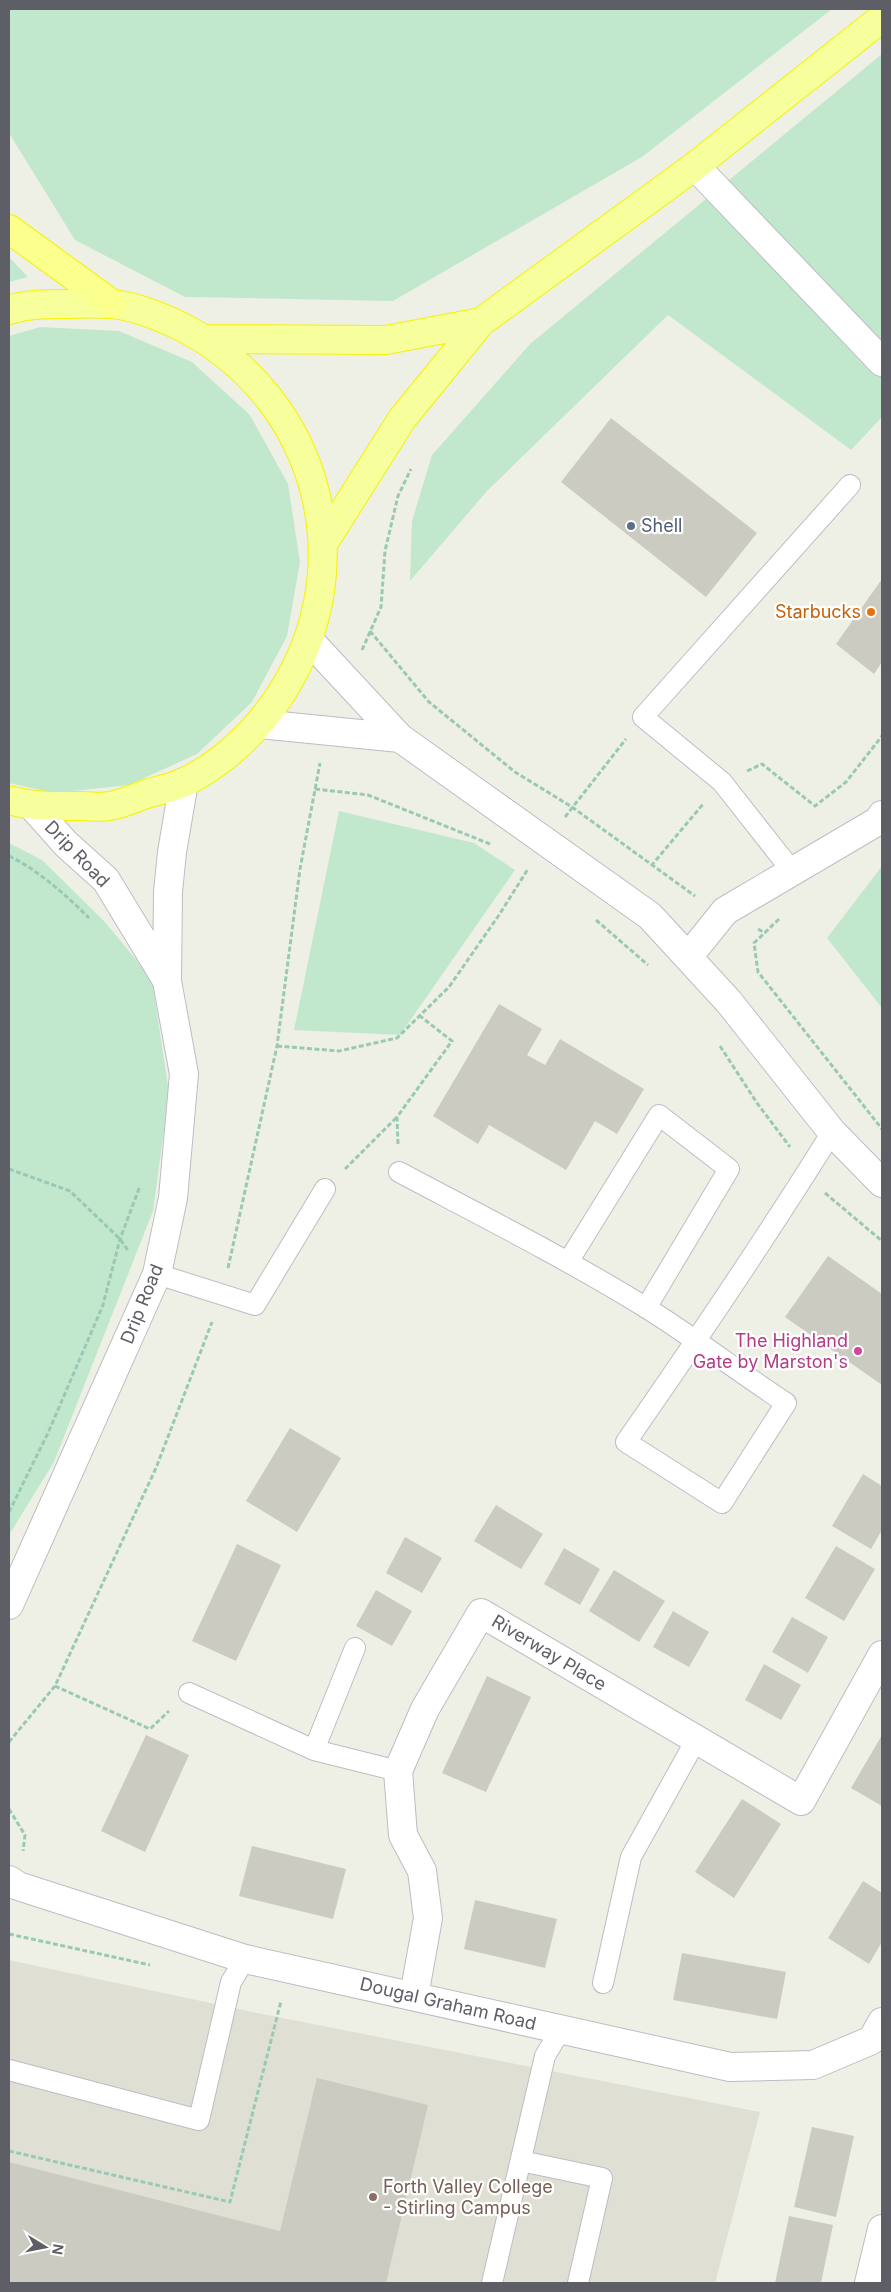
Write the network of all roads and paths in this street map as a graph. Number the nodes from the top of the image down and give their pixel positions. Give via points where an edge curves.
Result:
1 (882, 18) edge
2 (695, 166) junction
3 (9, 228) edge
4 (112, 304) junction
5 (9, 310) edge
6 (481, 322) junction
7 (205, 339) junction
8 (882, 362) edge
9 (414, 462) dead end
10 (850, 485) dead end
11 (323, 544) junction
12 (370, 631) junction
13 (309, 640) junction
14 (348, 682) junction
15 (643, 717) junction
16 (260, 724) junction
17 (327, 730) junction
18 (400, 738) junction
19 (184, 782) junction
20 (315, 789) junction
21 (20, 803) edge
22 (572, 807) junction
23 (882, 815) edge
24 (548, 843) junction
25 (493, 845) dead end
26 (9, 856) edge
27 (521, 863) dead end
28 (528, 868) junction
29 (792, 871) junction
30 (536, 873) dead end
31 (725, 911) junction
32 (785, 913) dead end
33 (595, 919) dead end
34 (94, 923) dead end
35 (765, 933) junction
36 (688, 957) junction
37 (654, 970) dead end
38 (167, 980) junction
39 (420, 1016) junction
40 (716, 1040) dead end
41 (277, 1046) junction
42 (397, 1117) junction
43 (882, 1129) edge
44 (832, 1132) junction
45 (9, 1169) edge
46 (399, 1172) joint
47 (805, 1175) junction
48 (142, 1182) dead end
49 (882, 1183) edge
50 (325, 1189) joint
51 (120, 1239) junction
52 (882, 1241) edge
53 (568, 1262) junction
54 (153, 1283) junction
55 (223, 1294) junction
56 (646, 1308) junction
57 (695, 1342) junction
58 (9, 1512) edge
59 (9, 1605) edge
60 (355, 1648) dead end
61 (882, 1655) edge
62 (55, 1686) junction
63 (874, 1686) edge
64 (189, 1693) joint
65 (696, 1740) junction
66 (9, 1742) edge
67 (314, 1750) junction
68 (398, 1771) junction
69 (9, 1880) edge
70 (245, 1959) junction
71 (603, 1983) dead end
72 (414, 1996) junction
73 (561, 2029) junction
74 (879, 2035) edge
75 (9, 2070) edge
76 (521, 2161) junction
77 (882, 2229) edge
78 (492, 2283) edge
79 (578, 2283) edge
80 (869, 2283) edge

1 - 2 highway
2 - 6 highway
2 - 8 street
3 - 4 highway
4 - 5 highway via 26,304
4 - 7 highway via 160,316
6 - 7 highway via 386,340
6 - 11 highway via 402,419
7 - 11 highway via 244,369 276,406 296,440 316,495
9 - 12 path via 398,496 385,551 380,608
10 - 15 lane
11 - 13 highway via 321,593
12 - 14 path
12 - 22 path via 429,702 515,772
13 - 14 street
13 - 16 highway via 289,684
14 - 18 street
15 - 22 path
15 - 29 lane via 722,782
16 - 17 street
16 - 19 highway via 225,756
17 - 18 street
17 - 20 path
18 - 24 street
19 - 21 highway via 110,806
19 - 38 street, Drip Road via 168,892
20 - 25 path via 368,795
20 - 41 path via 300,869
21 - 38 street, Drip Road via 106,880
22 - 24 path
22 - 31 path via 691,894
23 - 29 street via 878,821
24 - 28 path
24 - 36 street via 650,916
26 - 34 path via 73,902
27 - 28 path
28 - 30 path
28 - 39 path via 449,987
29 - 31 street
31 - 35 path
31 - 36 street
32 - 35 path
33 - 37 path
35 - 43 path via 754,943 758,972
36 - 44 street via 729,1002
38 - 54 street, Drip Road via 184,1074 173,1198
39 - 41 path via 397,1038 338,1051
39 - 42 path via 452,1041
40 - 47 path via 789,1145
41 - 55 path
42 - 46 path
42 - 50 path
44 - 47 lane
44 - 49 street
45 - 51 path via 70,1191
46 - 53 lane
47 - 52 path
47 - 57 lane
48 - 51 path
50 - 55 lane via 255,1305
51 - 54 path
51 - 58 path via 102,1305 48,1433
53 - 56 lane
53 - 56 lane via 659,1115 729,1169
54 - 55 lane
54 - 59 street, Drip Road
55 - 62 path via 156,1468
56 - 57 lane
57 - 57 lane via 626,1442 722,1503 786,1404
60 - 67 lane
61 - 63 street, Riverway Place
62 - 64 path via 150,1728
62 - 66 path
63 - 65 street, Riverway Place via 801,1801
64 - 67 lane
65 - 68 street, Riverway Place via 481,1612 425,1709
65 - 71 lane via 631,1857
67 - 68 lane
68 - 72 street, Riverway Place via 403,1835 422,1872 428,1918
69 - 70 street, Dougal Graham Road via 18,1886
70 - 72 street, Dougal Graham Road
70 - 75 lane via 231,1982 199,2120
72 - 73 street, Dougal Graham Road
73 - 74 street, Dougal Graham Road via 730,2066 813,2065
73 - 76 lane via 545,2056
76 - 78 lane
76 - 79 lane via 602,2178
77 - 80 street

